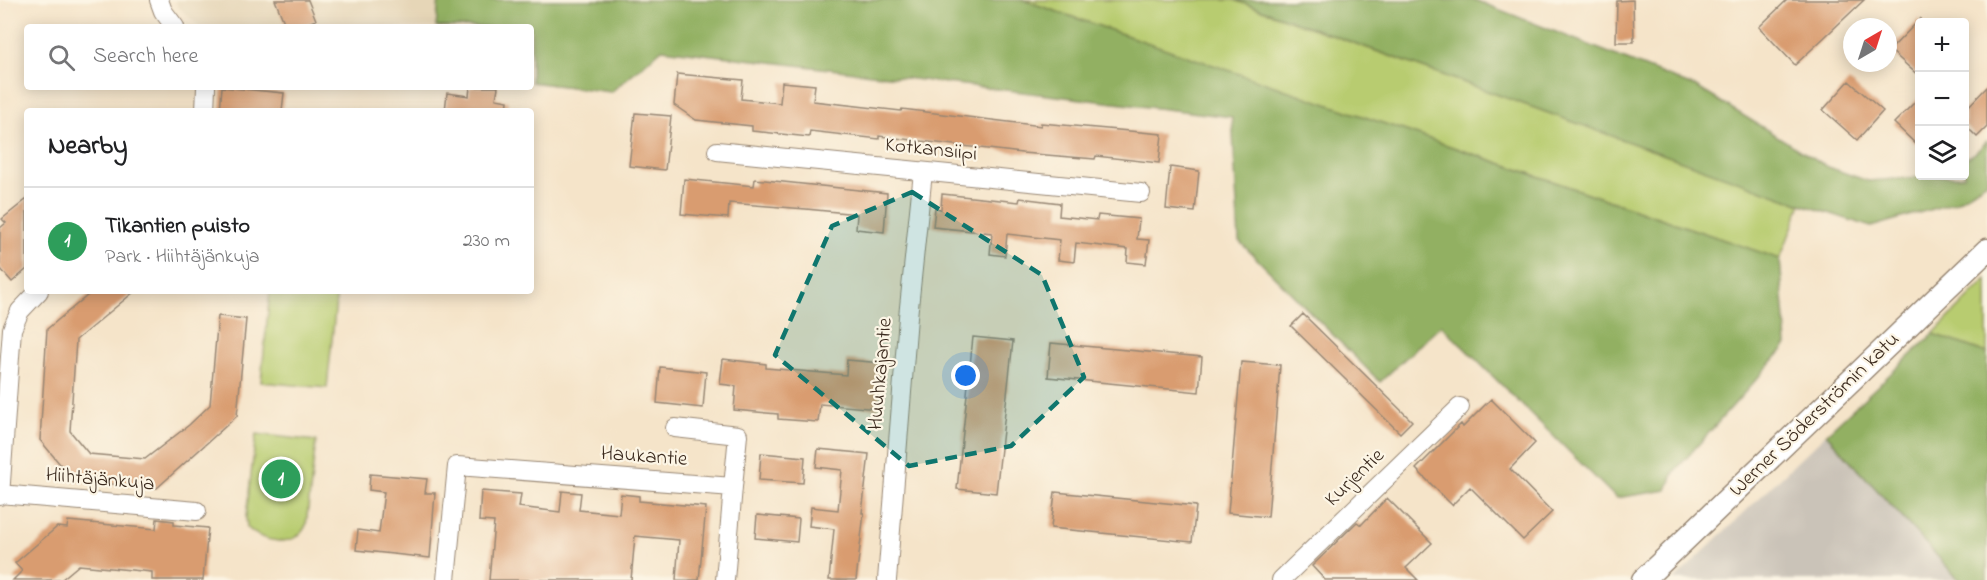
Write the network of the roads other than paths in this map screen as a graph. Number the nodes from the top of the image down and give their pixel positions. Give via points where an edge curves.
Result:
1 (159, 0) edge
2 (173, 24) edge
3 (206, 90) edge
4 (205, 108) edge
5 (717, 151) dead end
6 (923, 172) junction
7 (1141, 193) dead end
8 (1987, 250) edge
9 (36, 294) edge
10 (1460, 407) dead end
11 (675, 428) dead end
12 (733, 487) junction
13 (0, 495) edge
14 (197, 511) dead end
15 (446, 580) edge
16 (726, 580) edge
17 (887, 580) edge
18 (1281, 580) edge
19 (1643, 580) edge

1 - 2 street
3 - 4 street
5 - 6 street, Kotkansiipi
6 - 7 street, Kotkansiipi
6 - 17 street, Huuhkajantie
8 - 19 street, Werner Söderströmin katu
9 - 13 street via 20,311 12,329
10 - 18 street, Kurjentie
11 - 12 street via 738,435
12 - 15 street, Haukantie via 457,466
12 - 16 street
13 - 14 street, Hiihtäjänkuja

